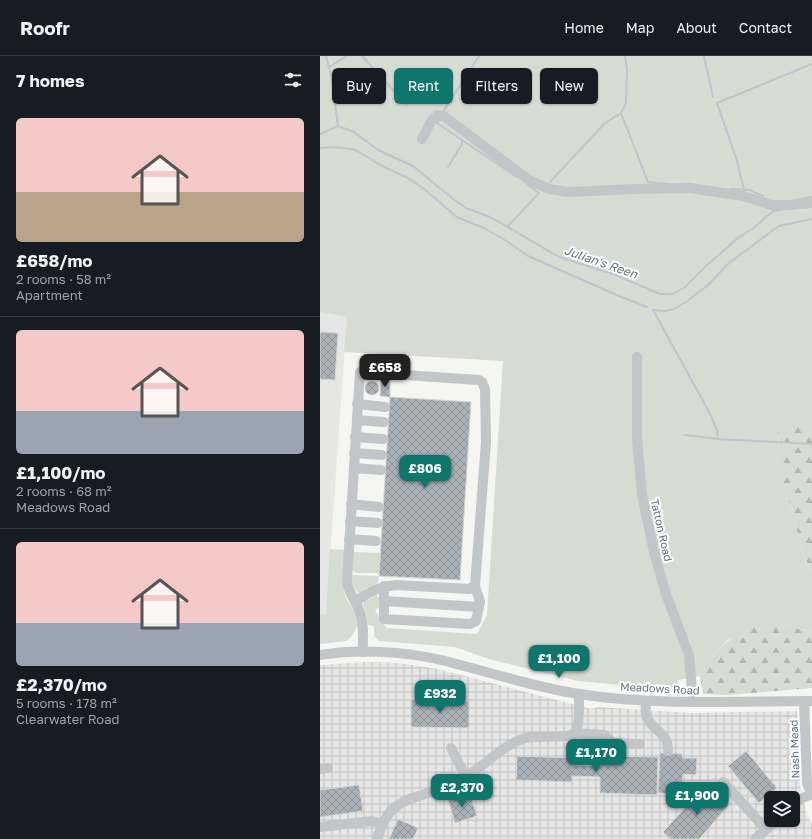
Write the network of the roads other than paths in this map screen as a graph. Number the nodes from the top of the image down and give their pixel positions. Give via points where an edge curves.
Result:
1 (422, 139) dead end
2 (812, 201) edge
3 (637, 357) dead end
4 (358, 404) junction
5 (385, 407) dead end
6 (356, 420) junction
7 (384, 422) dead end
8 (355, 437) junction
9 (383, 439) dead end
10 (354, 453) junction
11 (382, 455) dead end
12 (354, 468) junction
13 (381, 470) dead end
14 (351, 504) junction
15 (378, 507) dead end
16 (350, 521) junction
17 (378, 523) dead end
18 (349, 539) junction
19 (376, 541) dead end
20 (384, 586) junction
21 (475, 586) junction
22 (384, 601) junction
23 (355, 602) junction
24 (479, 607) junction
25 (363, 652) junction
26 (320, 655) edge
27 (579, 694) junction
28 (646, 701) junction
29 (808, 701) edge
30 (693, 702) junction
31 (575, 733) junction
32 (640, 744) dead end
33 (451, 748) dead end
34 (668, 751) dead end
35 (466, 777) junction
36 (723, 782) dead end
37 (812, 795) edge
38 (800, 799) edge
39 (382, 824) junction
40 (320, 827) edge
41 (768, 827) edge
42 (766, 829) junction
43 (377, 839) edge
44 (755, 839) edge

1 - 2 street via 432,120 441,116 528,180 549,189 569,192 690,188 743,196 772,205 793,205
3 - 30 street, Tatton Road via 636,439 642,495 666,594 689,655
4 - 5 street
4 - 6 street
4 - 21 street via 360,372 482,382 486,392 486,442
6 - 7 street
6 - 8 street
8 - 9 street
8 - 10 street
10 - 11 street
10 - 12 street
12 - 13 street
12 - 14 street
14 - 15 street
14 - 16 street
16 - 17 street
16 - 18 street
18 - 19 street
18 - 23 street via 347,586
20 - 21 street via 469,589
20 - 22 street
20 - 23 street
21 - 24 street
22 - 24 street
22 - 24 street via 384,619 470,624 476,621
23 - 25 street via 362,620
25 - 26 street, Meadows Road
25 - 27 street, Meadows Road via 400,653 439,660 508,679
27 - 28 street, Meadows Road
27 - 31 street
28 - 30 street, Meadows Road
28 - 34 street via 646,715 667,741
29 - 30 street, Meadows Road
29 - 37 street, Nash Mead via 807,783
31 - 32 street via 604,735 612,743
31 - 35 street via 569,736 525,738 502,750
33 - 35 street
35 - 39 street via 397,806 386,816
36 - 42 street
37 - 38 street, Nash Mead
39 - 40 street via 372,821
39 - 43 street
41 - 42 street
42 - 44 street

